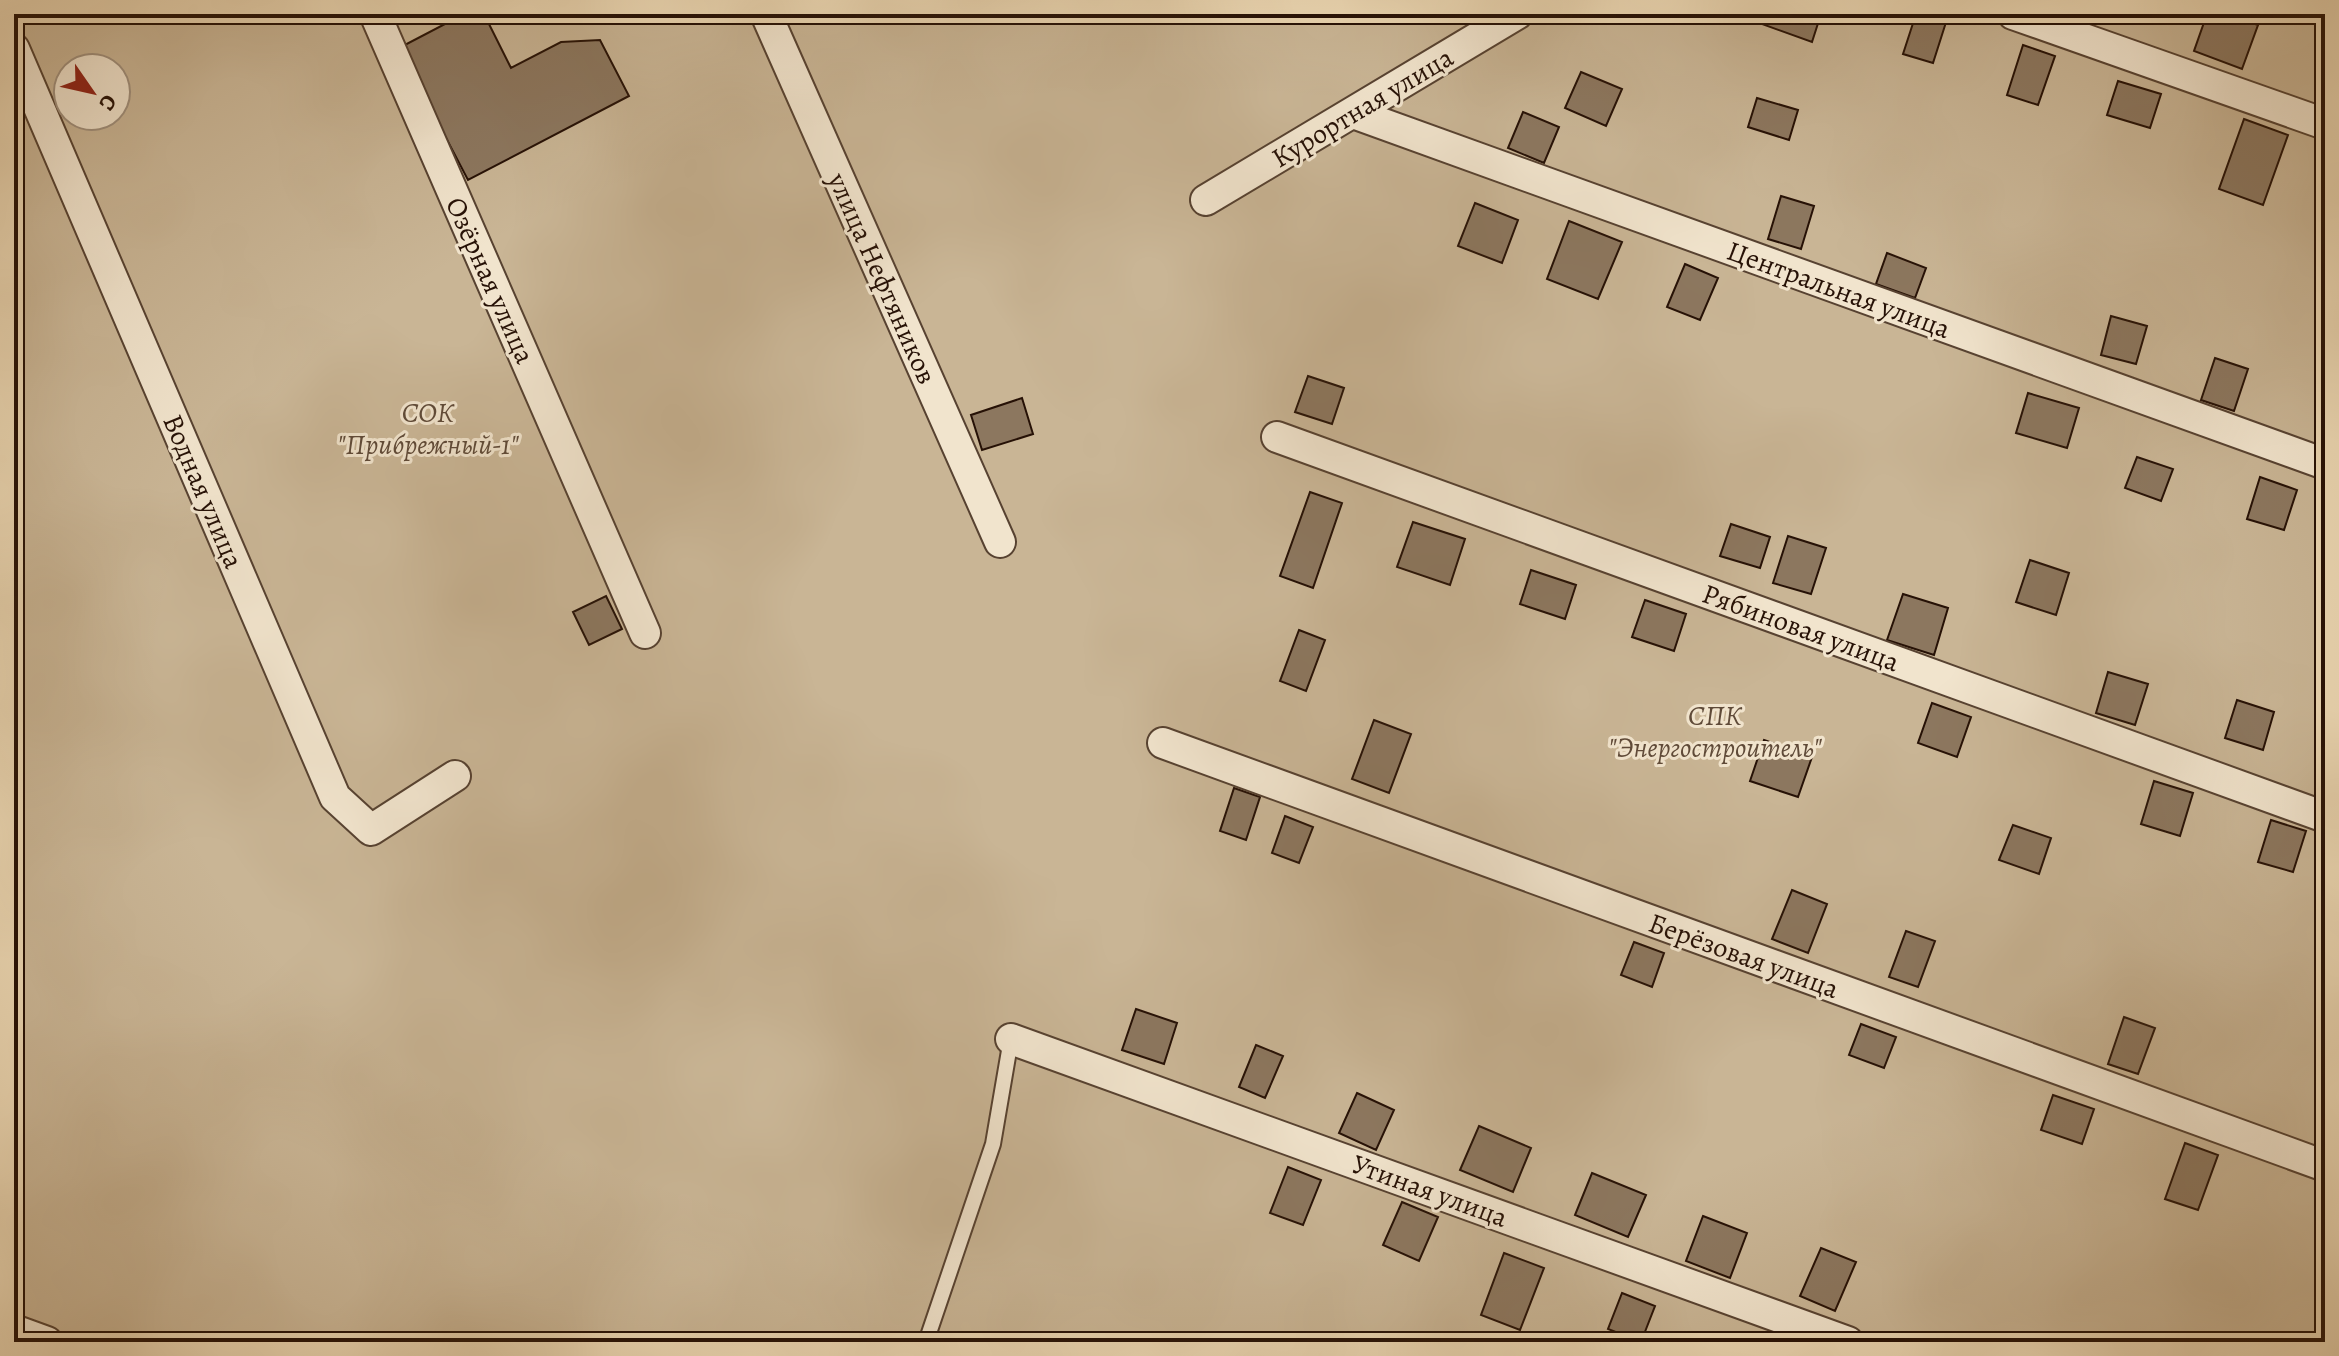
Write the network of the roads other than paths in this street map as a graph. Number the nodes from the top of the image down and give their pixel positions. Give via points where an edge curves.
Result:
1 (375, 14) edge
2 (766, 14) edge
3 (1517, 14) edge
4 (2013, 14) edge
5 (14, 49) edge
6 (1353, 113) junction
7 (2325, 124) edge
8 (1206, 200) dead end
9 (1277, 437) dead end
10 (2325, 464) edge
11 (1000, 542) dead end
12 (645, 633) dead end
13 (1163, 743) dead end
14 (455, 776) dead end
15 (2325, 817) edge
16 (1011, 1039) joint
17 (2325, 1166) edge
18 (14, 1330) edge
19 (928, 1339) edge
20 (47, 1342) edge
21 (945, 1342) edge
22 (1848, 1342) edge

1 - 12 street, Озёрная улица
2 - 11 street, улица Нефтяников
3 - 6 street, Курортная улица
4 - 7 street
5 - 14 street, Водная улица via 335,797 371,830
6 - 8 street, Курортная улица
6 - 10 street, Центральная улица
9 - 15 street, Рябиновая улица
13 - 17 street, Берёзовая улица
16 - 19 lane via 993,1144
16 - 22 street, Утиная улица
18 - 20 street
19 - 21 lane

